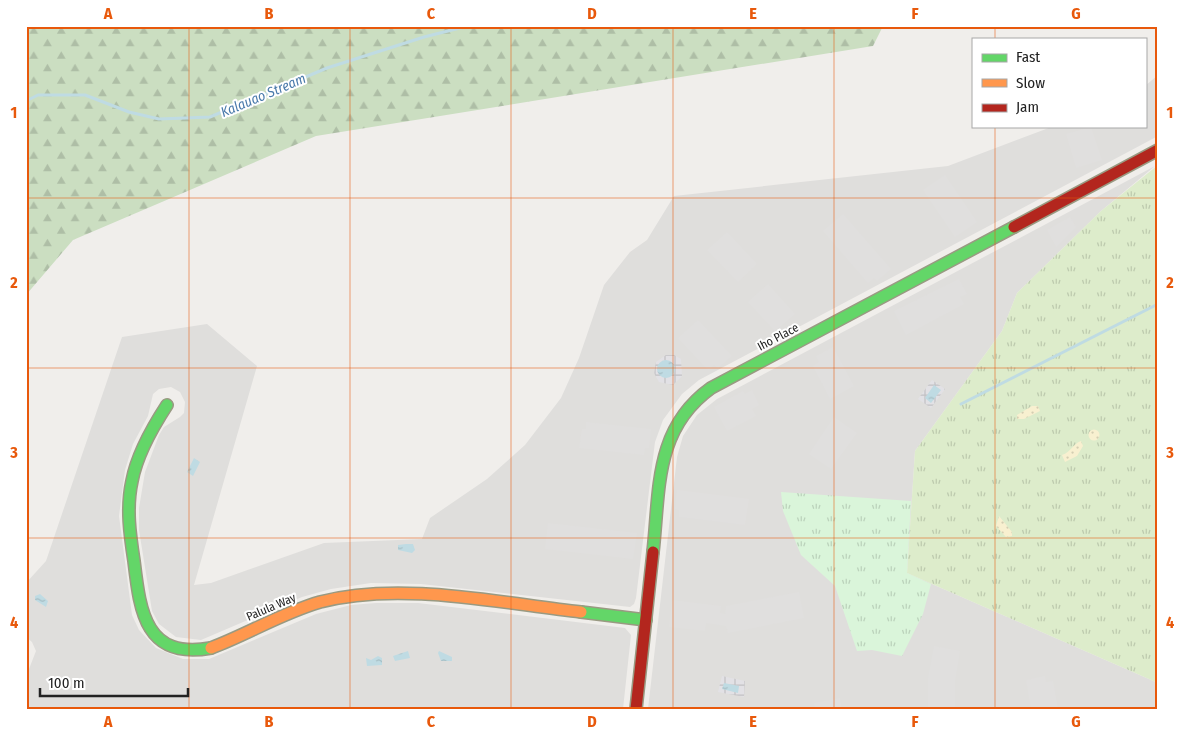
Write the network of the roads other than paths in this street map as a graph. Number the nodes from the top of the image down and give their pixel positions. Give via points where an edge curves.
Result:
1 (1158, 150) edge
2 (167, 405) dead end
3 (646, 620) junction
4 (636, 709) edge

1 - 3 street, Iho Place via 712,388 692,402 674,425 667,446
2 - 3 street, Palula Way via 140,453 131,488 128,522 141,612 154,633 176,648 204,650 308,606 346,596 380,592
3 - 4 street, Iho Place

